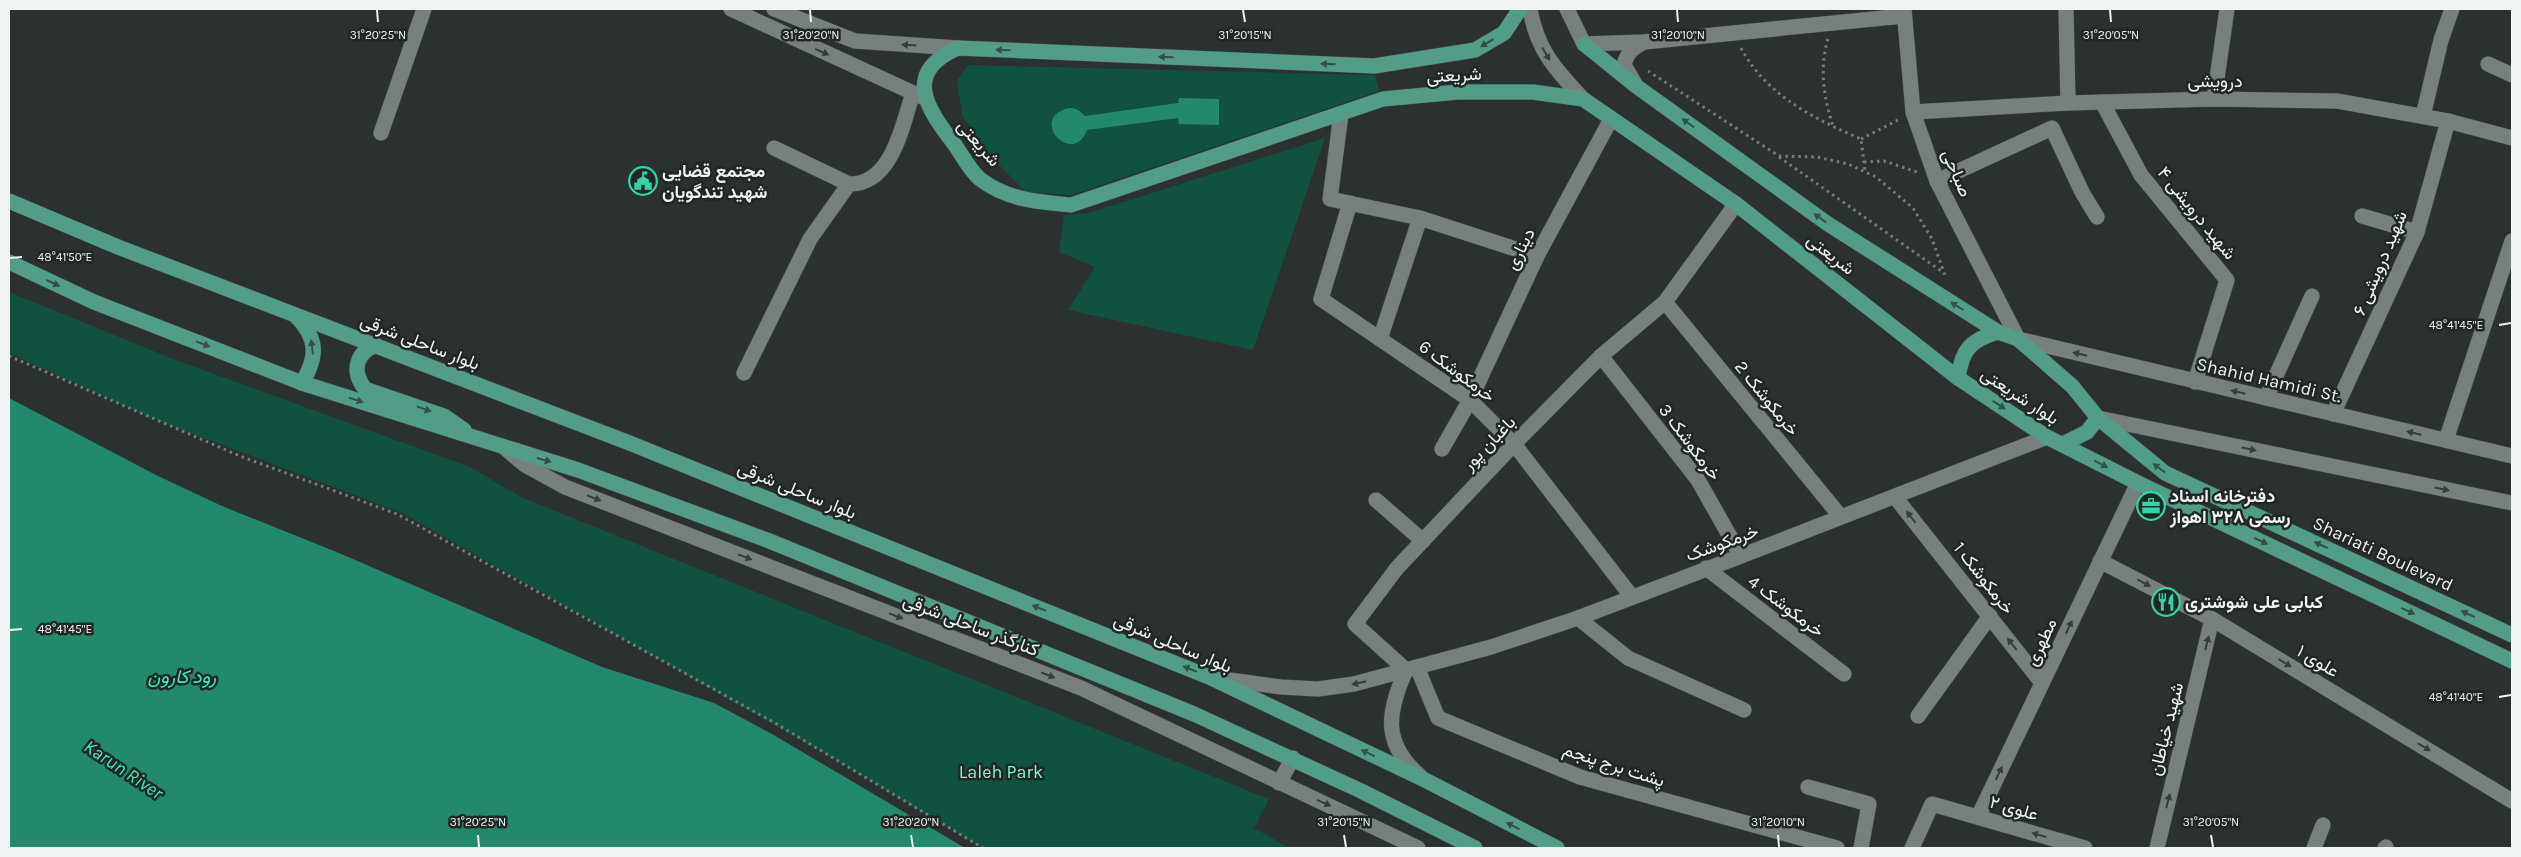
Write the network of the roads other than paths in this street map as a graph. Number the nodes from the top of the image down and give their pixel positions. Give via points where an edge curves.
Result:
1 (424, 9) edge
2 (731, 9) edge
3 (774, 9) edge
4 (1520, 9) edge
5 (1530, 9) edge
6 (1567, 9) edge
7 (2066, 9) edge
8 (2227, 9) edge
9 (2452, 9) edge
10 (1903, 12) edge
11 (1834, 16) edge
12 (1644, 42) junction
13 (1584, 44) junction
14 (958, 48) junction
15 (2488, 64) dead end
16 (2512, 75) edge
17 (1636, 86) junction
18 (919, 96) junction
19 (1583, 99) junction
20 (2214, 99) junction
21 (2102, 102) junction
22 (2068, 103) junction
23 (2050, 104) junction
24 (1914, 112) junction
25 (1341, 114) junction
26 (2423, 116) junction
27 (1611, 119) junction
28 (2448, 121) junction
29 (2052, 128) junction
30 (381, 133) dead end
31 (2512, 138) edge
32 (774, 148) dead end
33 (1937, 181) junction
34 (849, 184) junction
35 (9, 201) edge
36 (1350, 203) junction
37 (1736, 204) junction
38 (2362, 216) dead end
39 (2097, 217) dead end
40 (1420, 218) junction
41 (2417, 232) junction
42 (2512, 241) edge
43 (1537, 256) junction
44 (9, 262) edge
45 (2312, 296) dead end
46 (1665, 302) junction
47 (294, 314) junction
48 (1998, 332) junction
49 (1380, 339) junction
50 (2018, 339) junction
51 (376, 345) junction
52 (1601, 356) junction
53 (744, 373) dead end
54 (1958, 378) junction
55 (2195, 382) junction
56 (302, 383) junction
57 (2266, 398) junction
58 (1470, 400) junction
59 (2333, 414) junction
60 (2098, 418) junction
61 (2046, 437) junction
62 (480, 440) junction
63 (2446, 440) junction
64 (1514, 444) junction
65 (2063, 444) junction
66 (1442, 448) dead end
67 (506, 449) junction
68 (2512, 456) edge
69 (2138, 483) junction
70 (1895, 497) junction
71 (1376, 500) dead end
72 (2512, 503) edge
73 (1840, 517) junction
74 (1423, 541) junction
75 (1741, 556) junction
76 (2100, 561) junction
77 (1706, 568) junction
78 (1632, 597) junction
79 (1990, 616) junction
80 (1578, 618) junction
81 (2212, 619) junction
82 (2512, 635) edge
83 (2512, 661) edge
84 (1412, 668) junction
85 (1844, 674) dead end
86 (1209, 677) junction
87 (2042, 683) junction
88 (1744, 710) dead end
89 (1918, 716) dead end
90 (1293, 758) junction
91 (1425, 780) junction
92 (1279, 783) junction
93 (1808, 787) dead end
94 (2512, 801) edge
95 (1978, 817) junction
96 (2323, 825) dead end
97 (1418, 848) edge
98 (1475, 848) edge
99 (1557, 848) edge
100 (1837, 848) edge
101 (1861, 848) edge
102 (1912, 848) edge
103 (2084, 848) edge
104 (2157, 848) edge
105 (2314, 848) edge

1 - 30 street
2 -> 18 street
14 -> 3 street, شریعتی via 855,41
4 -> 14 main road, شریعتی via 1504,33 1475,50 1374,66
5 -> 19 street via 1534,34 1555,70
6 - 13 street
7 - 22 street
8 - 20 street
9 - 26 street
10 - 11 street
10 - 24 street, صباحی
11 - 12 street
12 - 13 street
12 - 17 street via 1632,48 1624,65
13 - 17 main road, شریعتی
14 - 18 main road via 942,54 931,66
15 - 16 street
48 -> 17 main road, شریعتی via 1828,224
18 - 25 main road, شریعتی via 980,178 1023,200 1070,205
18 - 34 street via 881,169 861,184
19 - 25 main road, شریعتی via 1533,92 1458,92 1383,99
19 - 27 main road, شریعتی
20 - 21 street, درویشی
20 - 26 street, درویشی via 2337,101
21 - 22 street, درویشی
21 - 55 street, شهید درویشی ۴ via 2141,175 2227,280
22 - 23 street, درویشی
23 - 24 street, درویشی
23 - 29 street
24 - 33 street, صباحی
25 - 36 street via 1330,198
26 - 28 street, درویشی
27 - 37 main road, شریعتی
27 - 43 street, دیناری
28 - 31 street, درویشی
28 - 41 street, شهید درویشی ۶
29 - 33 street
29 - 39 street
32 - 34 street
33 - 50 street, صباحی
34 - 53 street via 810,239
35 - 47 main road, بلوار ساحلی شرقی via 118,247
36 - 40 street
36 - 49 street, خرمکوشک 6 via 1321,299
37 - 46 street, باغبان پور
37 - 54 main road, شریعتی
38 - 41 street
40 - 43 street
40 - 49 street
41 - 59 street, شهید درویشی ۶
42 - 63 street
43 - 58 street, دیناری
44 -> 56 main road via 94,302
45 - 57 street
46 - 52 street, باغبان پور
46 - 73 street, خرمکوشک 2
47 - 51 main road, بلوار ساحلی شرقی
56 -> 47 main road via 312,366 314,347 308,328
48 - 50 main road, Shariati Boulevard
48 - 54 main road via 1982,337 1968,347 1960,361
49 - 58 street, خرمکوشک 6
55 -> 50 street, Shahid Hamidi St.
50 - 60 main road, Shariati Boulevard via 2072,386
51 -> 62 main road via 367,348 357,363 356,372 365,389 444,416
86 -> 51 main road, بلوار ساحلی شرقی via 645,449
52 - 64 street, باغبان پور
52 - 75 street, خرمکوشک 3 via 1698,480
54 -> 61 main road, بلوار شریعتی
57 -> 55 street, Shahid Hamidi St.
56 -> 62 main road
57 - 59 street, Shahid Hamidi St.
58 - 64 street, خرمکوشک 6
58 - 66 street, دیناری
63 -> 59 street, Shahid Hamidi St.
60 - 65 main road via 2086,432
60 -> 72 street
82 -> 60 main road, Shariati Boulevard via 2166,473
61 - 65 main road, بلوار شریعتی
61 - 70 street, خرمکوشک
62 - 67 main road
63 - 68 street, Shahid Hamidi St.
64 - 74 street, باغبان پور
64 - 78 street, خرمکوشک 6
65 -> 69 main road
67 -> 90 main road via 578,470 767,540 1194,714
67 -> 92 street, کنارگذر ساحلی شرقی via 525,465 565,487 1081,688
69 - 76 street, مطهری
69 -> 83 main road
70 - 73 street, خرمکوشک
79 -> 70 street, خرمکوشک 1
71 - 74 street
73 - 75 street, خرمکوشک
74 - 84 street, باغبان پور via 1397,568 1355,624
75 - 77 street, خرمکوشک
76 -> 81 street, علوی ۱
87 -> 76 street, مطهری
77 - 78 street, خرمکوشک
77 - 85 street, خرمکوشک 4
78 - 80 street, خرمکوشک
87 -> 79 street, خرمکوشک 1
79 - 89 street
80 - 84 street, خرمکوشک via 1491,647
80 - 88 street via 1628,658
81 -> 94 street, علوی ۱
104 -> 81 street, شهید خیاطان
84 -> 86 street, خرمکوشک via 1354,684 1318,689
84 - 91 street via 1390,714 1393,740 1405,763
84 - 100 street, پشت برج پنجم via 1438,718 1580,777
91 -> 86 main road, بلوار ساحلی شرقی
95 -> 87 street, مطهری
90 - 92 street
90 - 98 main road
99 -> 91 main road, بلوار ساحلی شرقی
92 -> 97 street, کنارگذر ساحلی شرقی
93 - 101 street via 1869,804
95 - 102 street, علوی ۲ via 1932,804
103 -> 95 street, علوی ۲
96 - 105 street

